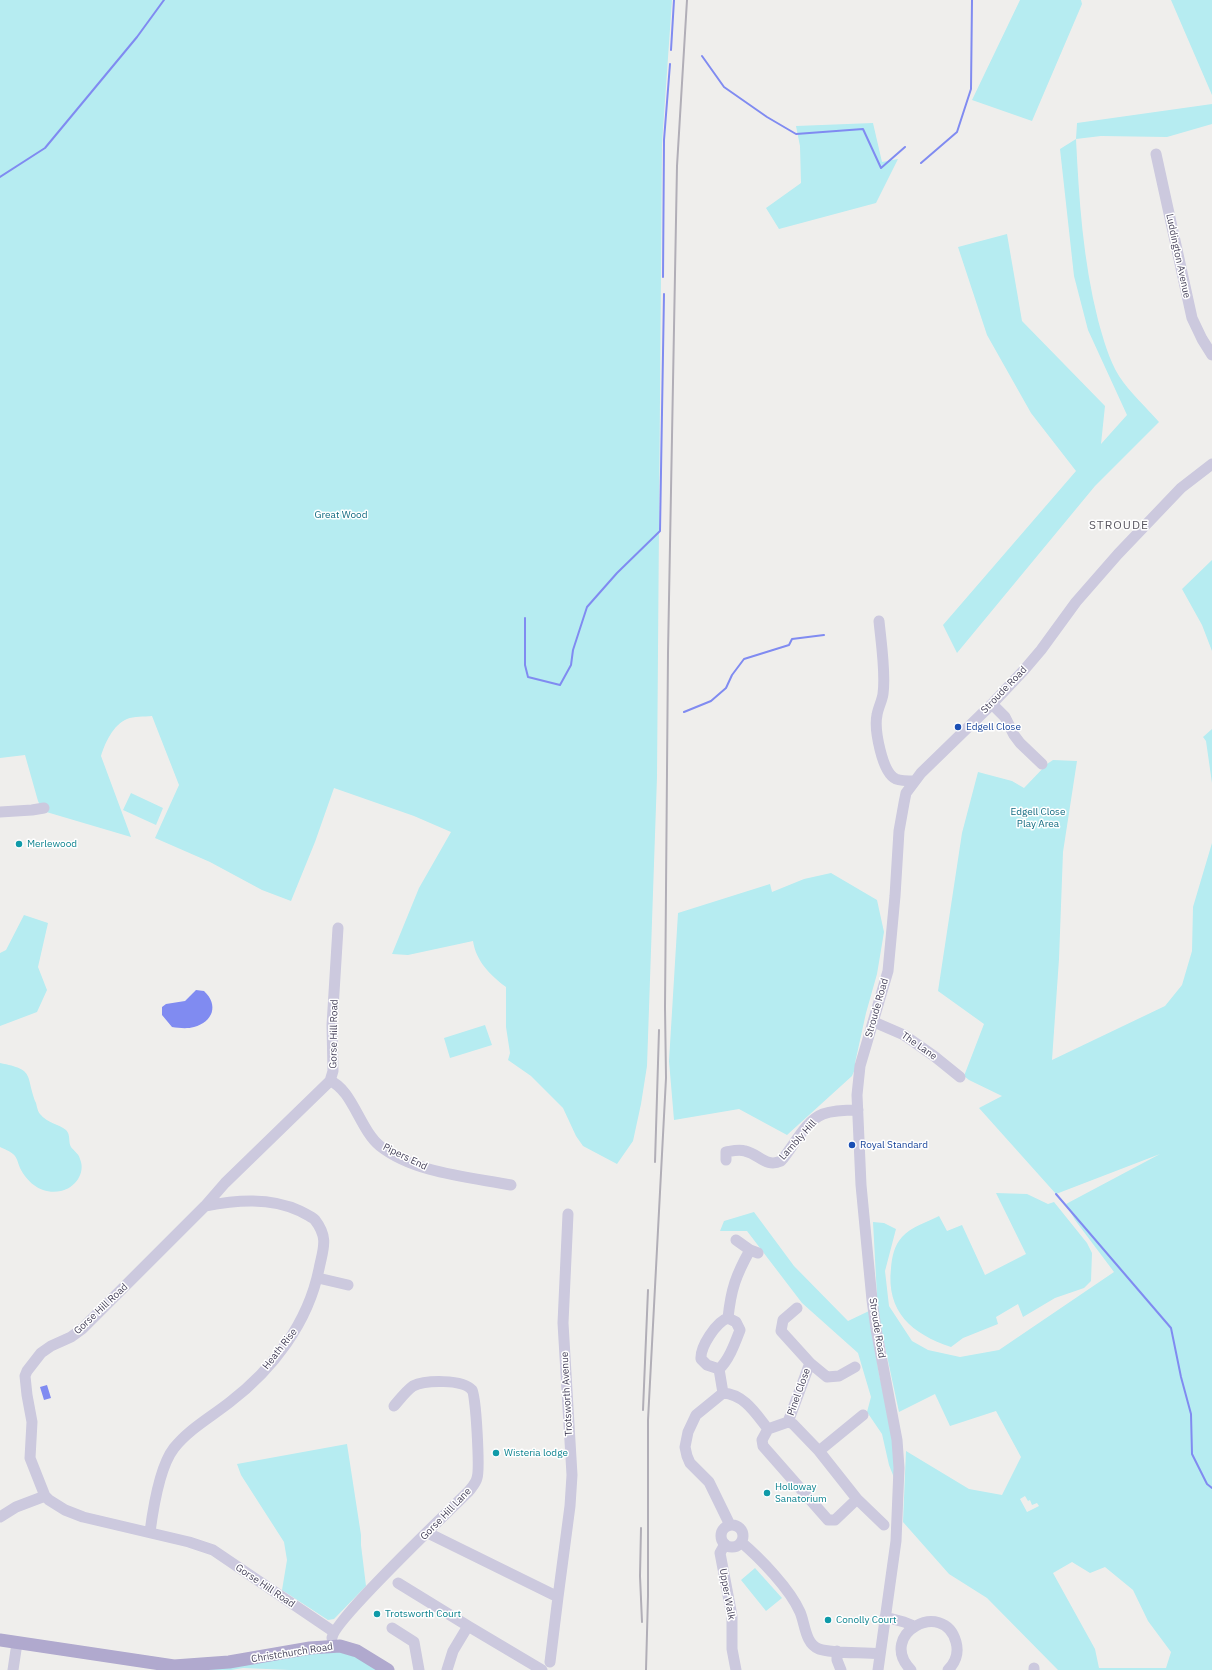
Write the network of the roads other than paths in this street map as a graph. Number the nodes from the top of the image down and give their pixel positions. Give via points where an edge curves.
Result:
1 (1156, 154) dead end
2 (1212, 355) edge
3 (1212, 464) edge
4 (879, 621) dead end
5 (992, 704) junction
6 (1042, 764) dead end
7 (897, 780) junction
8 (915, 781) junction
9 (906, 794) junction
10 (44, 808) dead end
11 (0, 812) edge
12 (338, 928) dead end
13 (874, 1022) junction
14 (960, 1077) dead end
15 (330, 1081) junction
16 (858, 1110) junction
17 (726, 1160) dead end
18 (511, 1185) dead end
19 (205, 1206) junction
20 (568, 1214) dead end
21 (736, 1240) dead end
22 (318, 1278) junction
23 (348, 1285) dead end
24 (797, 1308) dead end
25 (728, 1318) junction
26 (810, 1363) junction
27 (855, 1367) dead end
28 (719, 1369) junction
29 (723, 1393) junction
30 (394, 1406) dead end
31 (863, 1415) dead end
32 (788, 1422) junction
33 (768, 1429) junction
34 (819, 1451) junction
35 (45, 1496) junction
36 (857, 1499) junction
37 (0, 1517) edge
38 (730, 1525) junction
39 (884, 1525) dead end
40 (150, 1532) junction
41 (428, 1534) junction
42 (742, 1542) junction
43 (725, 1544) junction
44 (398, 1583) dead end
45 (558, 1597) junction
46 (885, 1617) junction
47 (468, 1626) junction
48 (914, 1626) junction
49 (392, 1628) dead end
50 (334, 1632) junction
51 (0, 1640) edge
52 (17, 1643) junction
53 (333, 1646) junction
54 (837, 1651) junction
55 (880, 1654) junction
56 (546, 1666) edge
57 (162, 1668) edge
58 (13, 1670) edge
59 (388, 1670) edge
60 (419, 1670) edge
61 (447, 1670) edge
62 (736, 1670) edge
63 (840, 1670) edge
64 (878, 1670) edge
65 (911, 1670) edge
66 (948, 1670) edge

1 - 2 street, Luddington Avenue via 1192,318
3 - 5 street, Stroude Road via 1181,488 1128,543 1081,596 1037,655
4 - 7 street via 883,694 876,726 879,748 890,774
5 - 6 street via 1004,717 1020,743
5 - 8 street, Stroude Road via 927,766
7 - 8 street
7 - 9 street
8 - 9 street, Stroude Road
9 - 13 street, Stroude Road via 899,831 896,896 888,971
10 - 11 street
12 - 15 street, Gorse Hill Road via 332,1024 333,1071
13 - 14 street, The Lane via 904,1035
13 - 16 street, Stroude Road via 860,1066
15 - 18 street, Pipers End via 341,1086 371,1136 380,1146 392,1153 449,1175
15 - 19 street, Gorse Hill Road via 225,1183
16 - 17 street, Lambly Hill via 832,1112 817,1118 776,1163 767,1162 744,1150 726,1152
16 - 46 street, Stroude Road via 861,1185 872,1300 898,1455 896,1541
19 - 22 street, Heath Rise via 251,1200 282,1205 309,1215 323,1233 324,1246
19 - 35 street, Gorse Hill Road via 82,1329 41,1353 27,1371 25,1382 32,1422 30,1458
20 - 45 street, Trotsworth Avenue via 563,1323 572,1475
21 - 25 street via 754,1252 735,1278
22 - 23 street
22 - 40 street, Heath Rise via 300,1323 282,1350 237,1397 185,1436 169,1456
24 - 26 street, Pinel Close via 783,1320 781,1331
25 - 28 street via 736,1322 740,1330 729,1355
25 - 28 street via 713,1330 700,1356 707,1365
26 - 27 street, Pinel Close via 827,1377 839,1376
26 - 32 street, Pinel Close
28 - 29 street
29 - 33 street via 741,1397
29 - 38 street via 696,1415 688,1432 685,1447 690,1463 709,1482
30 - 41 street, Gorse Hill Lane via 414,1386 422,1383 460,1383 468,1386 473,1392 476,1413 477,1478 469,1491
31 - 34 street
32 - 33 street
32 - 34 street via 798,1428
33 - 36 street via 762,1440 763,1446 828,1520 834,1520
34 - 36 street
35 - 37 street via 16,1507
35 - 40 street, Gorse Hill Road via 54,1504 74,1514
36 - 39 street
38 - 42 street via 740,1528
38 - 43 street via 724,1528 722,1534
40 - 50 street, Gorse Hill Road via 213,1550
41 - 45 street
41 - 50 street, Gorse Hill Lane via 369,1591
42 - 43 street via 734,1547
42 - 54 street via 794,1600 813,1645 818,1649
43 - 62 street, Upper Walk via 720,1553 732,1616 732,1649
44 - 47 street
45 - 56 street, Trotsworth Avenue
46 - 48 street
46 - 55 street, Stroude Road
47 - 56 street
47 - 61 street via 453,1651
48 - 65 street via 903,1640 901,1649 902,1658
48 - 66 street via 932,1622 942,1624 950,1630 955,1638 957,1656
49 - 60 street via 414,1642
50 - 53 street
51 - 52 main road, Christchurch Road
52 - 57 main road, Christchurch Road
52 - 58 street
53 - 57 main road, Christchurch Road via 229,1662
53 - 59 main road, Christchurch Road via 352,1649
54 - 55 street
54 - 63 street
55 - 64 street, Stroude Road

